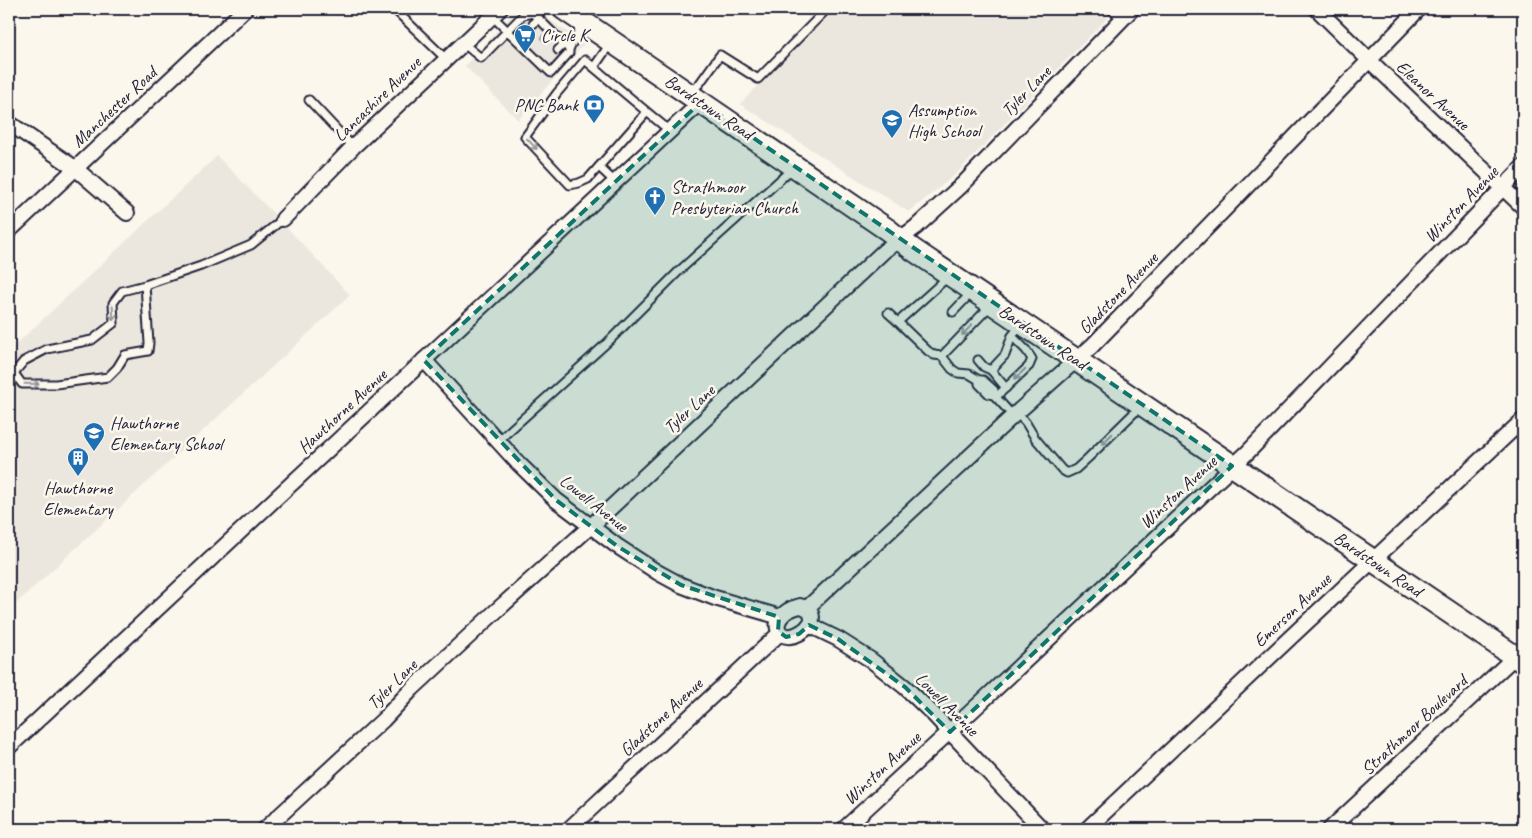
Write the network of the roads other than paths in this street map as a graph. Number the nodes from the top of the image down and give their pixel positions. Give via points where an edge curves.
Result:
1 (245, 9) edge
2 (394, 9) edge
3 (543, 9) edge
4 (564, 9) edge
5 (827, 9) edge
6 (1111, 9) edge
7 (1132, 9) edge
8 (1317, 9) edge
9 (1419, 9) edge
10 (496, 12) edge
11 (1122, 19) junction
12 (536, 20) junction
13 (583, 22) junction
14 (508, 31) junction
15 (523, 34) dead end
16 (517, 40) junction
17 (612, 41) junction
18 (464, 44) junction
19 (566, 47) junction
20 (537, 48) dead end
21 (558, 50) dead end
22 (531, 54) junction
23 (447, 60) junction
24 (1369, 60) junction
25 (594, 67) junction
26 (695, 98) junction
27 (309, 100) dead end
28 (647, 112) junction
29 (9, 123) edge
30 (670, 131) junction
31 (354, 147) junction
32 (795, 166) junction
33 (599, 167) junction
34 (1523, 167) edge
35 (75, 168) junction
36 (615, 182) junction
37 (1504, 187) junction
38 (1523, 207) edge
39 (127, 213) dead end
40 (283, 219) joint
41 (9, 231) edge
42 (899, 239) junction
43 (950, 274) junction
44 (145, 285) junction
45 (974, 290) junction
46 (993, 303) junction
47 (953, 312) dead end
48 (888, 313) dead end
49 (898, 322) junction
50 (1017, 330) junction
51 (942, 356) junction
52 (424, 360) junction
53 (978, 360) dead end
54 (1077, 361) junction
55 (991, 370) junction
56 (12, 375) edge
57 (1006, 388) junction
58 (995, 396) junction
59 (1142, 405) junction
60 (1015, 414) junction
61 (1523, 420) edge
62 (498, 441) junction
63 (1232, 466) junction
64 (590, 527) junction
65 (1373, 561) junction
66 (807, 608) junction
67 (780, 617) junction
68 (809, 625) junction
69 (780, 633) junction
70 (1520, 656) edge
71 (950, 732) junction
72 (9, 747) edge
73 (265, 829) edge
74 (569, 829) edge
75 (844, 829) edge
76 (1042, 829) edge
77 (1087, 829) edge
78 (1330, 829) edge

1 - 35 street, Manchester Road
2 - 23 lane
3 - 12 lane
4 - 13 main road, Bardstown Road
5 - 26 lane via 758,79 720,55 700,83
6 - 11 lane
7 - 11 street, Tyler Lane
8 - 24 street, Eleanor Avenue
9 - 24 street, Gladstone Avenue
10 - 14 lane
10 - 18 street, Lancashire Avenue
11 - 42 street, Tyler Lane via 962,185
12 - 14 lane via 533,13 523,15
12 - 19 lane via 549,36
13 - 17 main road, Bardstown Road
13 - 19 lane
14 - 16 lane
14 - 18 lane via 481,58
15 - 16 lane
16 - 22 lane
17 - 25 lane
17 - 26 main road, Bardstown Road
18 - 23 street, Lancashire Avenue
19 - 21 lane
19 - 22 lane via 569,53 551,73 546,63
20 - 22 lane
23 - 31 street, Lancashire Avenue
24 - 37 street, Eleanor Avenue
24 - 54 street, Gladstone Avenue
25 - 28 lane
25 -> 33 lane via 585,60 556,93 526,137 570,185 588,179
26 - 30 street, Hawthorne Avenue
26 - 32 main road, Bardstown Road
27 - 31 lane
28 - 30 lane
28 - 33 lane
29 - 35 street
30 - 36 street, Hawthorne Avenue
31 - 40 street, Lancashire Avenue
32 - 42 main road, Bardstown Road
32 - 62 lane
33 - 36 lane
34 - 37 street, Winston Avenue
35 - 39 street
35 - 41 street, Manchester Road
36 - 52 street, Hawthorne Avenue
37 - 38 street, Eleanor Avenue
37 - 63 street, Winston Avenue
40 - 44 lane via 251,245
42 - 43 main road, Bardstown Road
42 - 64 street, Tyler Lane
43 - 45 main road, Bardstown Road
43 - 49 lane
44 -> 56 lane via 122,291 112,303 114,323 92,340 47,349 24,361
56 -> 44 lane via 22,384 91,380 108,377 125,355 148,351
45 - 46 main road, Bardstown Road
45 - 47 lane
46 - 50 main road, Bardstown Road
46 -> 51 lane
48 - 49 lane
49 - 51 lane via 928,351
50 - 54 main road, Bardstown Road
50 - 55 lane via 1005,355
50 -> 57 lane via 1032,359
51 - 58 lane via 958,373 983,380 994,390
52 - 62 street, Lowell Avenue
52 - 72 street, Hawthorne Avenue
53 - 55 lane
54 - 59 main road, Bardstown Road
54 - 60 street, Gladstone Avenue
55 - 57 lane
57 - 58 lane
58 - 60 lane
59 -> 60 lane via 1076,469 1067,473
59 - 63 main road, Bardstown Road
60 - 66 street, Gladstone Avenue
61 - 65 street, Emerson Avenue
62 - 64 street, Lowell Avenue via 556,500
63 - 65 main road, Bardstown Road
63 - 71 street, Winston Avenue
64 - 67 street, Lowell Avenue via 681,585
64 - 73 street, Tyler Lane
65 - 70 main road, Bardstown Road
65 - 77 street, Emerson Avenue
66 - 67 street via 792,608
66 - 68 street via 812,615
67 - 69 street via 777,626
68 - 69 street via 799,634 786,637
68 - 71 street, Lowell Avenue via 838,638 881,667
69 - 74 street, Gladstone Avenue
70 - 78 street, Strathmoor Boulevard
71 - 75 street, Winston Avenue
71 - 76 street, Lowell Avenue

